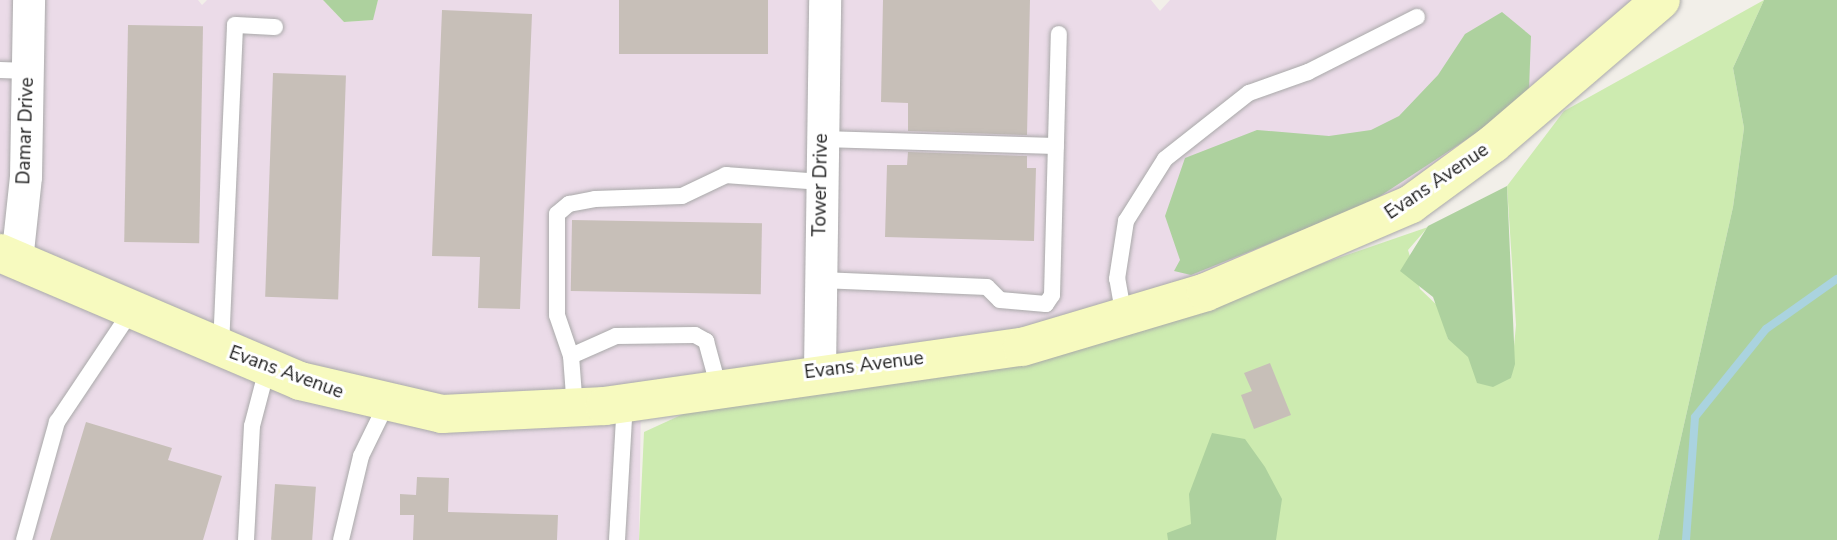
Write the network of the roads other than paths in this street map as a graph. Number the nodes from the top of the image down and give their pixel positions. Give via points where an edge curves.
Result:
1 (29, 0) edge
2 (825, 0) edge
3 (1661, 0) edge
4 (1417, 18) dead end
5 (275, 27) dead end
6 (1059, 34) dead end
7 (14, 70) edge
8 (822, 139) junction
9 (1056, 146) junction
10 (821, 181) junction
11 (9, 257) edge
12 (821, 280) junction
13 (132, 310) junction
14 (1124, 320) junction
15 (221, 350) junction
16 (571, 356) junction
17 (267, 369) junction
18 (820, 370) junction
19 (719, 389) junction
20 (625, 403) junction
21 (386, 405) junction
22 (575, 409) junction
23 (24, 540) edge
24 (246, 540) edge
25 (341, 540) edge
26 (617, 540) edge

1 - 7 street, Damar Drive
2 - 8 street, Tower Drive
3 - 14 street, Evans Avenue via 1493,144 1411,204 1309,252
4 - 14 lane via 1308,72 1249,93 1165,159 1126,221 1117,279
5 - 15 lane via 234,25
6 - 9 lane
7 - 11 street, Damar Drive
8 - 9 lane
8 - 10 street, Tower Drive
9 - 12 lane via 1052,295 1046,304 1000,300 987,287
10 - 12 street, Tower Drive
10 - 16 lane via 726,176 682,195 569,204 557,214 555,272 557,315
11 - 13 street, Evans Avenue
12 - 18 street, Tower Drive
13 - 15 street, Evans Avenue
13 - 23 lane via 57,422
14 - 18 street, Evans Avenue via 1022,346
15 - 17 street, Evans Avenue
16 - 19 lane via 616,336 695,335 706,341
16 - 22 lane
17 - 21 street, Evans Avenue
17 - 24 lane via 252,426
18 - 19 street, Evans Avenue
19 - 20 street, Evans Avenue
20 - 22 street, Evans Avenue
20 - 26 lane
21 - 22 street, Evans Avenue via 482,416
21 - 25 lane via 361,457

